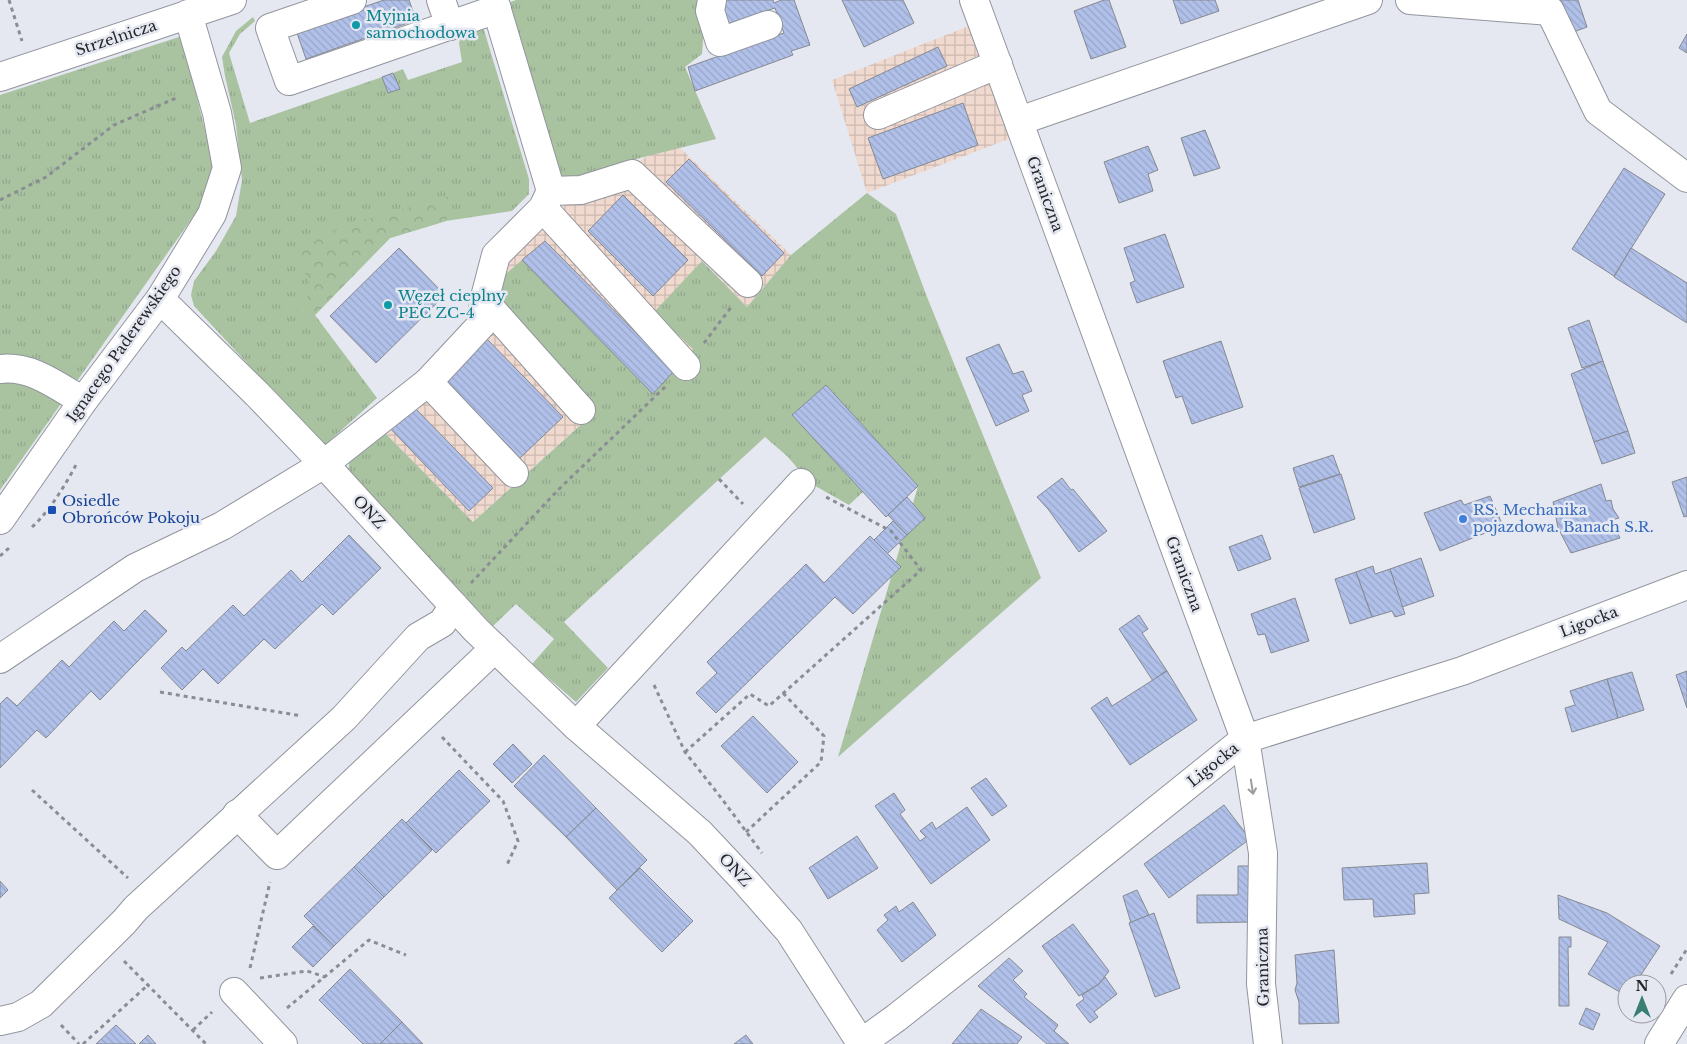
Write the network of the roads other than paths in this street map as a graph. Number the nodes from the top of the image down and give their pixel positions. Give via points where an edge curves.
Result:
1 (232, 0) edge
2 (352, 0) edge
3 (441, 0) edge
4 (712, 0) edge
5 (974, 0) edge
6 (1368, 0) edge
7 (1410, 0) edge
8 (495, 5) edge
9 (188, 14) junction
10 (768, 25) dead end
11 (450, 26) junction
12 (998, 64) junction
13 (0, 77) edge
14 (878, 115) dead end
15 (1019, 121) junction
16 (1687, 178) edge
17 (547, 200) junction
18 (748, 283) road end
19 (160, 299) junction
20 (484, 301) junction
21 (686, 366) road end
22 (0, 369) edge
23 (428, 382) junction
24 (83, 401) junction
25 (581, 410) dead end
26 (324, 464) junction
27 (514, 474) dead end
28 (800, 483) road end
29 (0, 520) edge
30 (1687, 585) edge
31 (454, 606) junction
32 (495, 648) junction
33 (0, 659) edge
34 (576, 726) junction
35 (1245, 739) junction
36 (237, 814) junction
37 (240, 986) road end
38 (1687, 999) edge
39 (0, 1021) edge
40 (283, 1044) edge
41 (861, 1044) edge
42 (1268, 1044) edge
43 (1659, 1044) edge

1 - 9 street, Strzelnicza
2 - 11 street via 270,28 289,81
3 - 11 street
4 - 10 street via 710,10 720,42
5 - 12 street, Graniczna
6 - 15 street
7 - 16 street via 1550,10 1598,111
8 - 11 street
8 - 17 street
9 - 13 street, Strzelnicza
9 - 19 street, Ignacego Paderewskiego via 217,113 227,168 212,214
12 - 14 street
12 - 15 street, Graniczna
15 - 35 street, Graniczna
17 - 18 street via 632,174
17 - 20 street via 496,255
17 - 21 street
19 - 24 street, Ignacego Paderewskiego
19 - 26 street, ONZ via 258,394
20 - 23 street via 482,324
20 - 25 street
22 - 24 street via 13,367 35,373
23 - 26 street
23 - 27 street
24 - 29 street, Ignacego Paderewskiego
26 - 31 street, ONZ
26 - 33 street via 222,526 135,568
28 - 34 street
30 - 35 street, Ligocka via 1462,671
31 - 32 street, ONZ
31 - 36 street via 442,623 418,637 344,718
32 - 34 street, ONZ
32 - 36 street via 277,855
34 - 41 street, ONZ via 700,833 746,882 789,931
35 - 41 street, Ligocka via 986,948
35 -> 42 street, Graniczna via 1263,854 1261,984
36 - 39 street via 136,908 42,1004 18,1017
37 - 40 street
38 - 43 street

